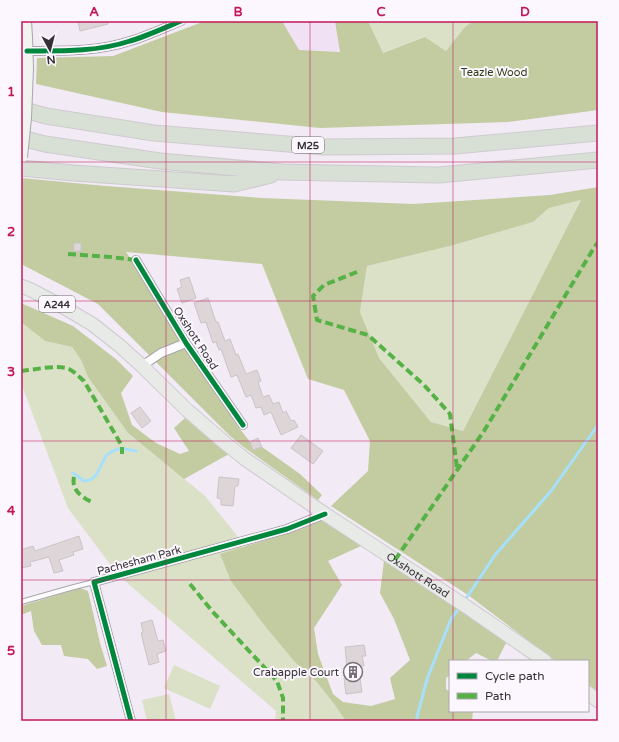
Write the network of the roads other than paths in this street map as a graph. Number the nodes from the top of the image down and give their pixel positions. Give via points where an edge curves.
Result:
1 (25, 21) edge
2 (181, 21) edge
3 (27, 51) junction
4 (21, 109) edge
5 (598, 133) edge
6 (21, 138) edge
7 (21, 157) edge
8 (598, 160) edge
9 (21, 168) edge
10 (282, 172) junction
11 (136, 260) dead end
12 (21, 286) edge
13 (186, 343) junction
14 (142, 366) junction
15 (243, 424) dead end
16 (325, 514) junction
17 (94, 582) junction
18 (21, 602) edge
19 (544, 660) edge
20 (589, 694) edge
21 (598, 701) edge
22 (131, 721) edge

1 - 3 main road
2 - 3 street via 109,47
3 - 7 main road, bridge
4 - 5 highway, M25 via 46,116 154,133 324,147 455,146
6 - 10 highway via 45,144 160,161
8 - 10 highway via 439,175
9 - 10 highway via 234,184
11 - 13 street, Oxshott Road
12 - 14 main road, Oxshott Road / A244 via 92,324
13 - 14 street, Oxshott Road via 161,353
13 - 15 street, Oxshott Road
14 - 16 main road, Oxshott Road / A244 via 225,443
16 - 17 street, Pachesham Park via 287,529
16 - 19 main road, Oxshott Road / A244
17 - 18 lane
17 - 22 street, Pachesham Park
20 - 21 main road

